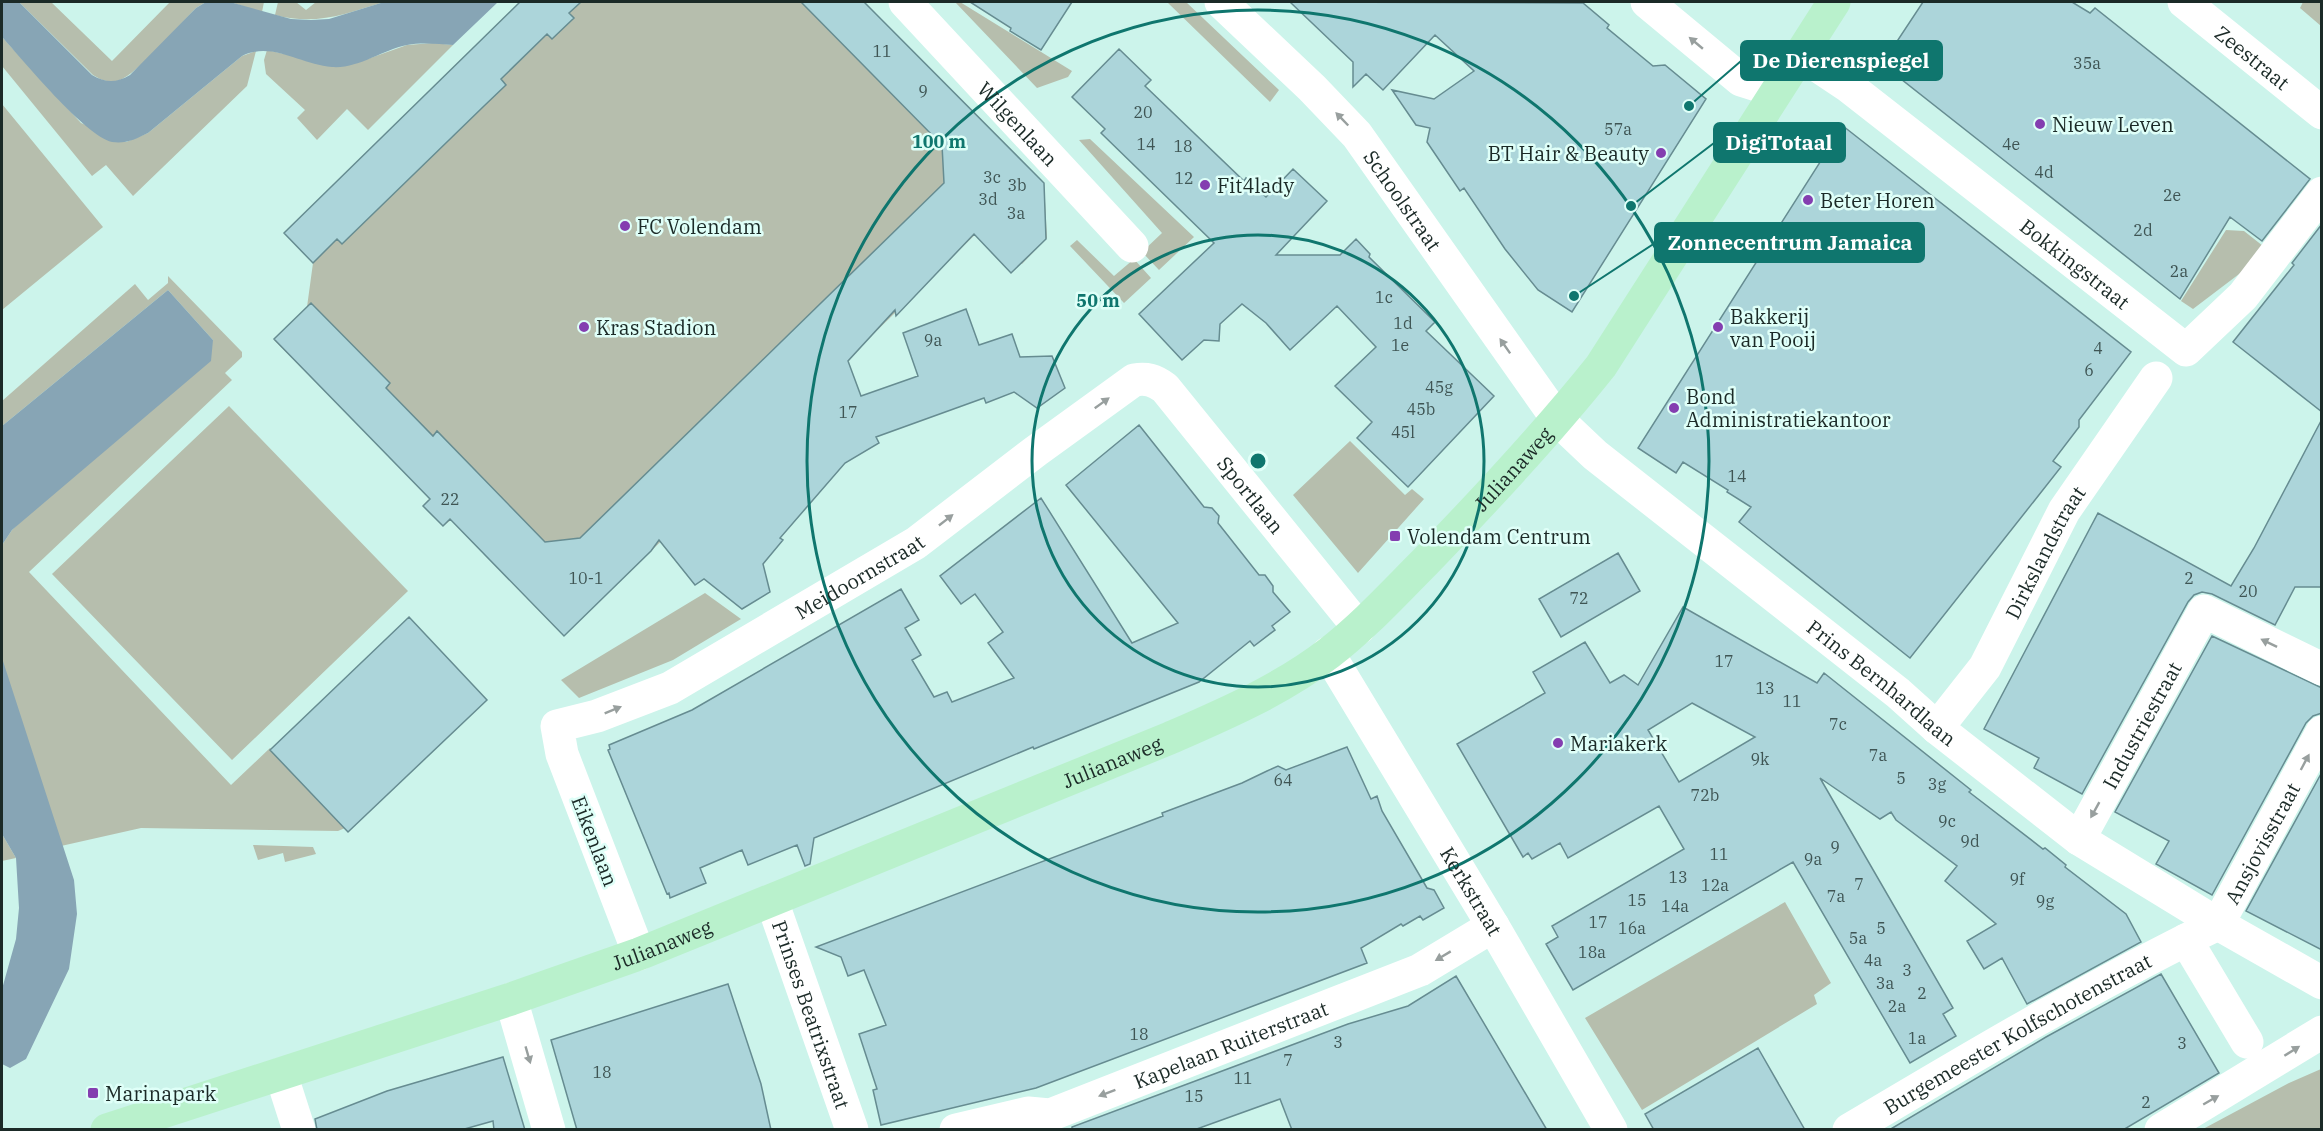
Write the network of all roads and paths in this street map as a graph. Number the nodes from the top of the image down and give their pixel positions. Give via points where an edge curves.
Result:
1 (905, 2) edge
2 (1221, 2) edge
3 (1647, 2) edge
4 (1834, 2) edge
5 (2184, 2) edge
6 (1800, 54) junction
7 (1776, 91) junction
8 (2322, 113) edge
9 (2322, 194) edge
10 (1132, 246) dead end
11 (2156, 378) dead end
12 (1134, 380) joint
13 (1558, 420) junction
14 (1359, 628) junction
15 (1328, 654) junction
16 (2322, 669) edge
17 (557, 726) joint
18 (1937, 728) junction
19 (2322, 732) edge
20 (2079, 839) junction
21 (772, 901) junction
22 (2218, 924) junction
23 (1493, 926) junction
24 (2186, 940) junction
25 (639, 954) junction
26 (2322, 983) edge
27 (511, 999) junction
28 (2322, 1032) edge
29 (2255, 1056) junction
30 (281, 1074) junction
31 (174, 1119) edge
32 (1052, 1122) edge
33 (106, 1130) edge
34 (299, 1130) edge
35 (549, 1130) edge
36 (852, 1130) edge
37 (956, 1130) edge
38 (1611, 1130) edge
39 (1849, 1130) edge
40 (2161, 1130) edge

1 - 10 street, Wilgenlaan
13 -> 2 street, Schoolstraat via 1357,135
7 -> 3 street via 1741,80
4 - 6 main road, Julianaweg
5 - 8 street, Zeestraat
6 - 7 main road, Julianaweg
6 - 9 street, Bokkingstraat via 1858,93 2186,350 2243,296
7 - 13 main road, Julianaweg via 1601,366
11 - 18 street, Dirkslandstraat via 2064,511 1985,667
12 - 14 street, Sportlaan via 1156,381 1165,388
17 -> 12 street, Meidoornstraat via 597,716 670,688 916,543
13 - 14 main road, Julianaweg
13 - 18 street, Prins Bernhardlaan via 1595,455 1898,693
14 - 15 main road, Julianaweg
15 - 21 main road, Julianaweg via 1232,711
15 - 23 street, Kerkstraat
16 -> 20 street, Industriestraat via 2204,611
17 - 25 street, Eikenlaan via 562,754
18 - 20 street, Prins Bernhardlaan
22 -> 19 street, Ansjovisstraat
20 - 22 street, Prins Bernhardlaan
21 - 25 main road, Julianaweg
21 - 36 street, Prinses Beatrixstraat
22 - 24 street, Burgemeester Kolfschotenstraat
22 - 26 street, Prins Bernhardlaan
23 -> 32 street, Kapelaan Ruiterstraat via 1420,970
23 - 38 street, Kerkstraat
24 - 29 street
24 - 39 street, Burgemeester Kolfschotenstraat via 2003,1038
25 - 27 main road, Julianaweg
27 - 30 main road, Julianaweg
27 -> 35 street
29 -> 28 street
40 -> 29 street
30 - 31 main road, Julianaweg
30 - 34 street
31 - 33 main road, Julianaweg
32 - 37 street, Kapelaan Ruiterstraat via 1028,1113

